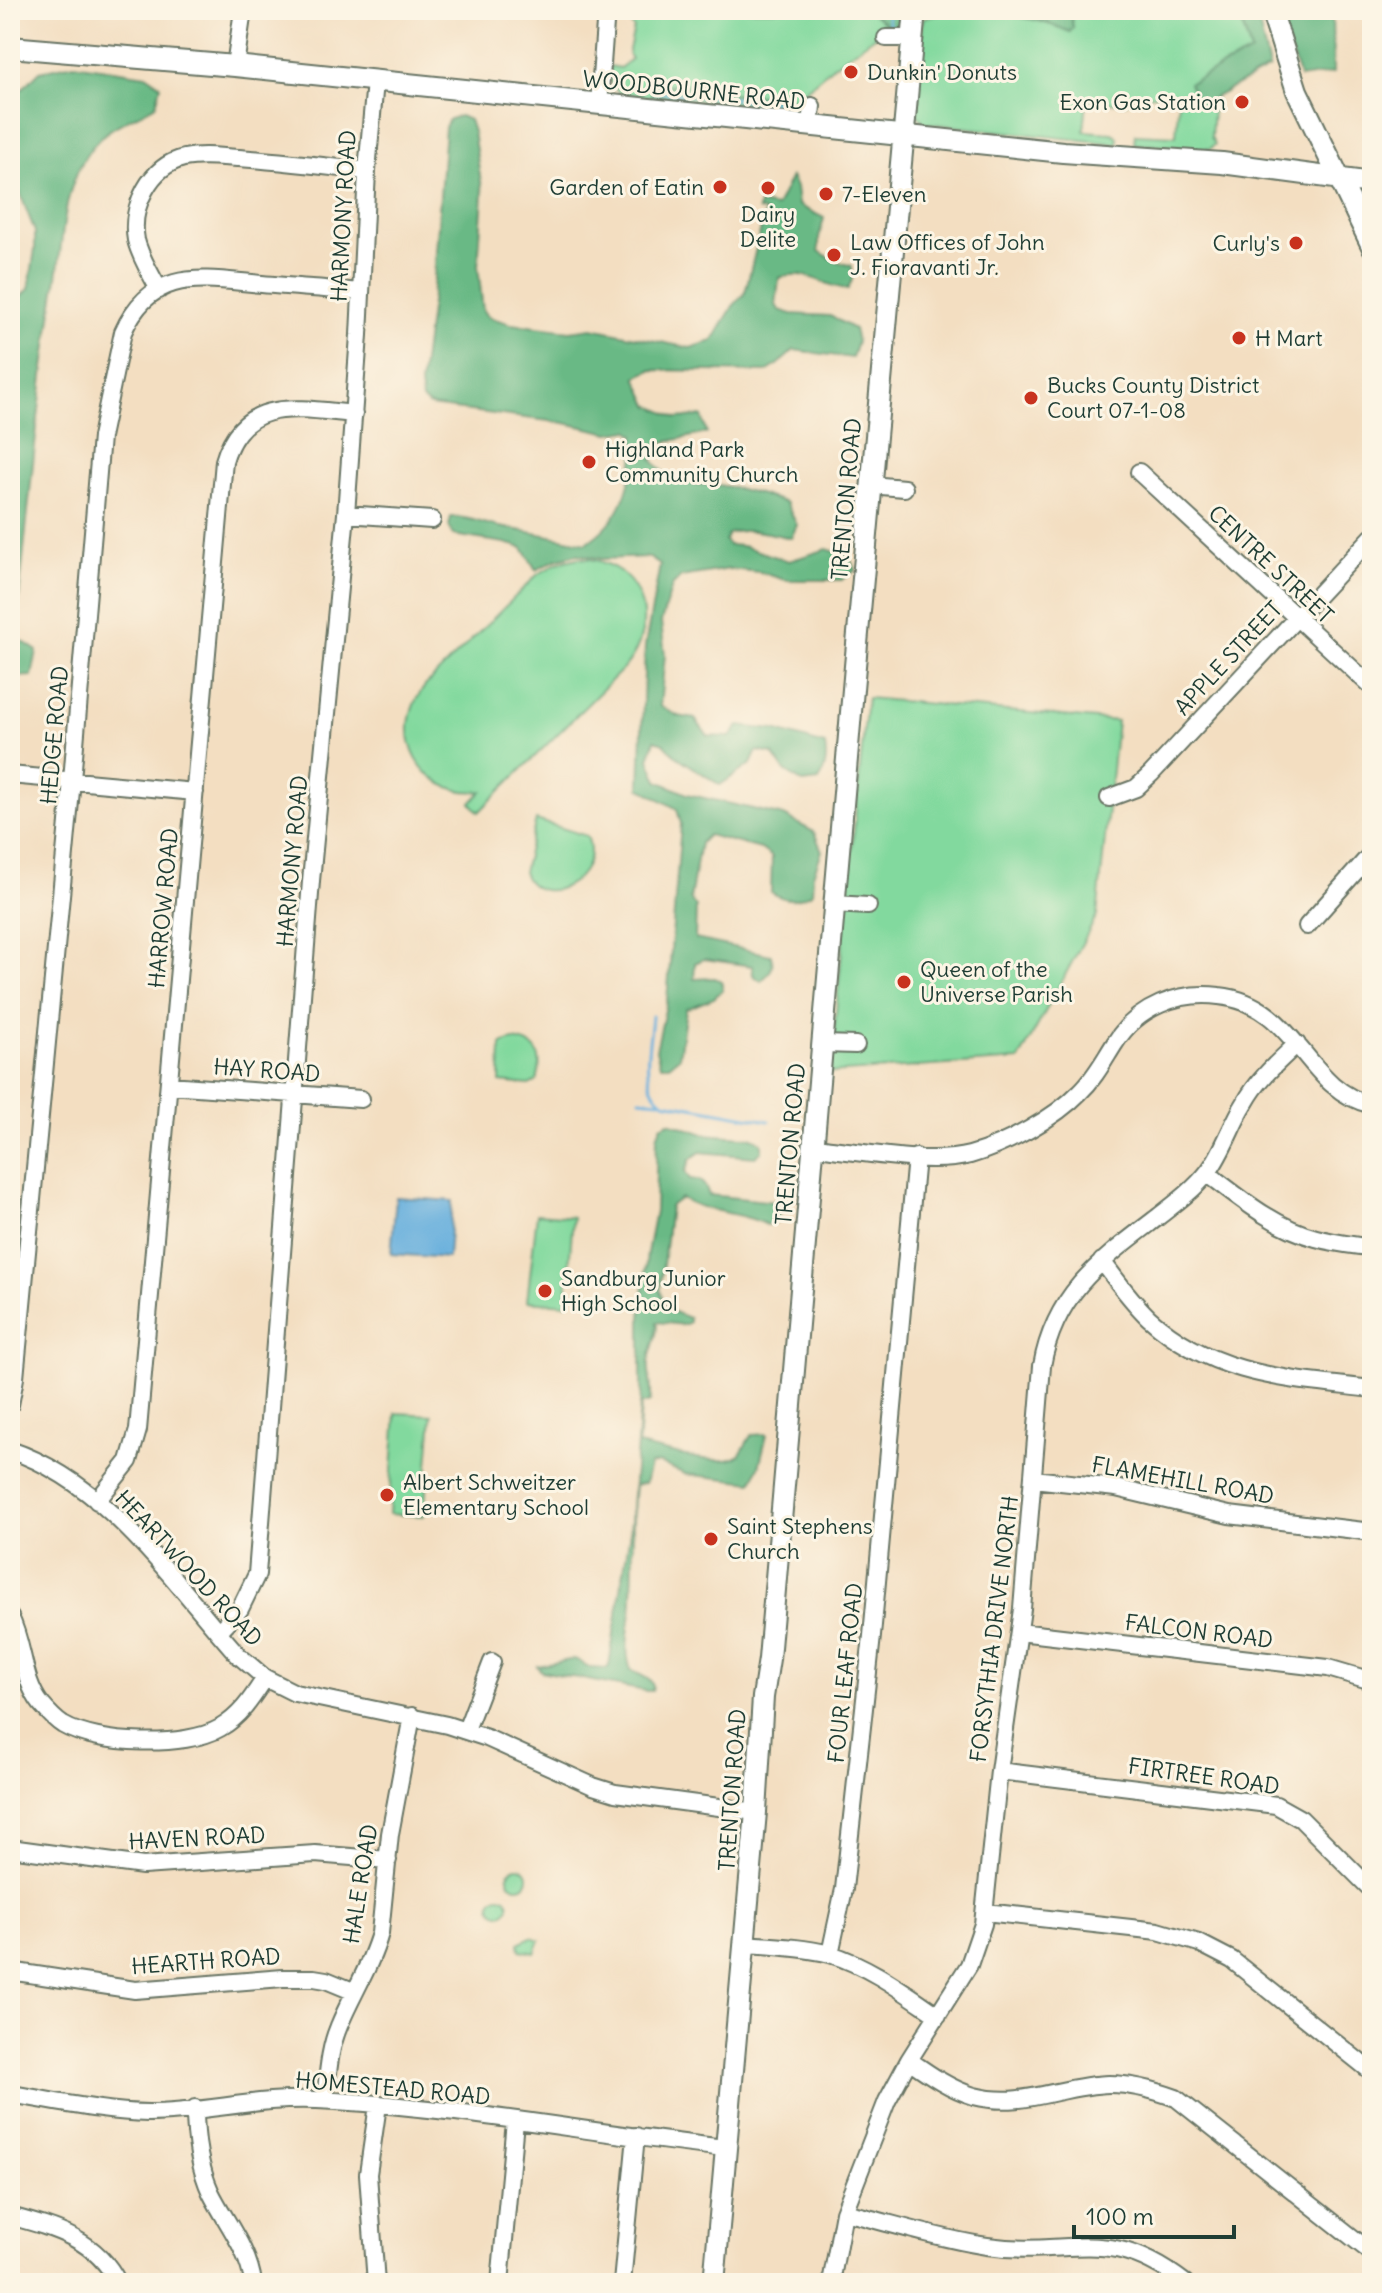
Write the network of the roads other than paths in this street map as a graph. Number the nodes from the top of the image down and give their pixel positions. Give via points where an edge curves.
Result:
1 (243, 10) edge
2 (606, 10) edge
3 (915, 10) edge
4 (1271, 10) edge
5 (886, 38) dead end
6 (912, 38) junction
7 (10, 47) edge
8 (235, 66) junction
9 (375, 81) junction
10 (599, 105) junction
11 (904, 135) junction
12 (367, 171) junction
13 (1338, 178) junction
14 (1372, 183) edge
15 (1372, 246) edge
16 (159, 290) junction
17 (361, 292) junction
18 (354, 414) junction
19 (1139, 472) dead end
20 (871, 485) junction
21 (904, 488) dead end
22 (346, 514) junction
23 (432, 520) dead end
24 (1372, 537) edge
25 (1296, 617) junction
26 (1372, 687) edge
27 (10, 775) edge
28 (72, 780) junction
29 (195, 792) junction
30 (1109, 798) dead end
31 (1372, 853) edge
32 (834, 904) junction
33 (868, 906) dead end
34 (1307, 926) dead end
35 (823, 1044) junction
36 (1297, 1044) junction
37 (856, 1045) dead end
38 (169, 1085) junction
39 (296, 1094) junction
40 (361, 1099) dead end
41 (1372, 1105) edge
42 (814, 1147) junction
43 (916, 1157) junction
44 (1207, 1173) junction
45 (1372, 1248) edge
46 (1102, 1261) junction
47 (1372, 1389) edge
48 (10, 1405) edge
49 (10, 1450) edge
50 (1033, 1479) junction
51 (97, 1501) junction
52 (1372, 1532) edge
53 (10, 1617) edge
54 (218, 1632) junction
55 (1019, 1632) junction
56 (492, 1662) dead end
57 (265, 1678) junction
58 (1372, 1681) edge
59 (412, 1716) junction
60 (466, 1730) junction
61 (999, 1771) junction
62 (756, 1812) junction
63 (10, 1848) edge
64 (388, 1860) junction
65 (1372, 1890) edge
66 (985, 1912) junction
67 (744, 1944) junction
68 (830, 1954) junction
69 (10, 1971) edge
70 (355, 1992) junction
71 (938, 2015) junction
72 (909, 2060) junction
73 (1372, 2072) edge
74 (10, 2094) edge
75 (325, 2100) junction
76 (378, 2105) junction
77 (195, 2108) junction
78 (515, 2121) junction
79 (636, 2136) junction
80 (725, 2148) junction
81 (844, 2212) junction
82 (10, 2216) edge
83 (1372, 2253) edge
84 (118, 2283) edge
85 (253, 2283) edge
86 (376, 2283) edge
87 (500, 2283) edge
88 (622, 2283) edge
89 (714, 2283) edge
90 (831, 2283) edge
91 (1185, 2283) edge

1 - 8 street
2 - 10 street
3 - 6 main road, TRENTON ROAD
4 - 13 main road via 1297,91
5 - 6 street
6 - 11 main road, TRENTON ROAD
7 - 8 main road, WOODBOURNE ROAD
8 - 9 main road, WOODBOURNE ROAD
9 - 10 main road, WOODBOURNE ROAD
9 - 12 street, HARMONY ROAD
10 - 11 main road, WOODBOURNE ROAD via 811,116
11 - 13 main road, WOODBOURNE ROAD
11 - 20 main road, TRENTON ROAD
12 - 16 street via 200,155 174,162 150,181 136,215 136,239
12 - 17 street, HARMONY ROAD
13 - 14 main road, WOODBOURNE ROAD
13 - 15 main road
16 - 17 street, HEDGE ROAD via 180,280 204,279
16 - 28 street, HEDGE ROAD via 141,303 123,332 101,437
17 - 18 street, HARMONY ROAD
18 - 22 street, HARMONY ROAD
18 - 29 street, HARROW ROAD via 265,412 242,427 228,448
19 - 25 street, CENTRE STREET
20 - 21 street
20 - 32 main road, TRENTON ROAD
22 - 23 street
22 - 39 street, HARMONY ROAD
24 - 25 street, APPLE STREET
25 - 26 street, CENTRE STREET
25 - 30 street, APPLE STREET via 1151,774 1136,788
27 - 28 street
28 - 29 street
28 - 48 street, HEDGE ROAD
29 - 38 street, HARROW ROAD
31 - 34 street
32 - 33 street
32 - 35 main road, TRENTON ROAD
35 - 37 street
35 - 42 main road, TRENTON ROAD
36 - 41 street via 1332,1086
36 - 43 street via 1267,1014 1234,998 1174,999 1130,1025 1063,1109 969,1155
36 - 44 street, FORSYTHIA DRIVE NORTH via 1244,1103
38 - 39 street, HAY ROAD
38 - 51 street, HARROW ROAD via 137,1440 129,1461
39 - 40 street, HAY ROAD
39 - 54 street, HARMONY ROAD via 257,1574 240,1609
42 - 43 street
42 - 62 main road, TRENTON ROAD
43 - 68 street, FOUR LEAF ROAD via 872,1636 844,1889
44 - 45 street via 1297,1232
44 - 46 street, FORSYTHIA DRIVE NORTH
46 - 47 street via 1149,1318 1201,1355 1246,1372
46 - 50 street, FORSYTHIA DRIVE NORTH via 1076,1287 1050,1333 1042,1366
49 - 51 street, HEARTWOOD ROAD
50 - 52 street, FLAMEHILL ROAD via 1116,1488 1229,1515
50 - 55 street, FORSYTHIA DRIVE NORTH
51 - 54 street, HEARTWOOD ROAD
53 - 57 street via 35,1696 56,1720 76,1731 142,1742 198,1738 237,1717
54 - 57 street, HEARTWOOD ROAD
55 - 58 street, FALCON ROAD via 1328,1668
55 - 61 street, FORSYTHIA DRIVE NORTH
56 - 60 street
57 - 59 street, HEARTWOOD ROAD via 311,1698
59 - 60 street, HEARTWOOD ROAD
59 - 64 street, HALE ROAD
60 - 62 street, HEARTWOOD ROAD via 604,1790
61 - 65 street, FIRTREE ROAD via 1276,1805 1301,1819
61 - 66 street, FORSYTHIA DRIVE NORTH
62 - 67 main road, TRENTON ROAD
63 - 64 street, HAVEN ROAD via 143,1866 315,1854
64 - 70 street, HALE ROAD via 380,1933
66 - 71 street, FORSYTHIA DRIVE NORTH via 969,1965
66 - 73 street via 1158,1931 1199,1943 1232,1960
67 - 68 street
67 - 80 main road, TRENTON ROAD
68 - 71 street via 866,1969
69 - 70 street, HEARTH ROAD via 135,1990 314,1978
70 - 75 street, HALE ROAD via 331,2048
71 - 72 street, FORSYTHIA DRIVE NORTH
72 - 81 street, FORSYTHIA DRIVE NORTH via 887,2101
72 - 83 street via 942,2083 995,2100 1110,2084 1176,2098
74 - 77 street, HOMESTEAD ROAD via 119,2111
75 - 76 street, HOMESTEAD ROAD
75 - 77 street, HOMESTEAD ROAD
76 - 78 street, HOMESTEAD ROAD
76 - 86 street via 368,2174
77 - 85 street via 198,2151 208,2185
78 - 79 street, HOMESTEAD ROAD
78 - 87 street
79 - 80 street, HOMESTEAD ROAD
79 - 88 street
80 - 89 main road, TRENTON ROAD
81 - 90 street, FORSYTHIA DRIVE NORTH
81 - 91 street via 990,2246 1120,2248 1149,2258
82 - 84 street via 84,2243

